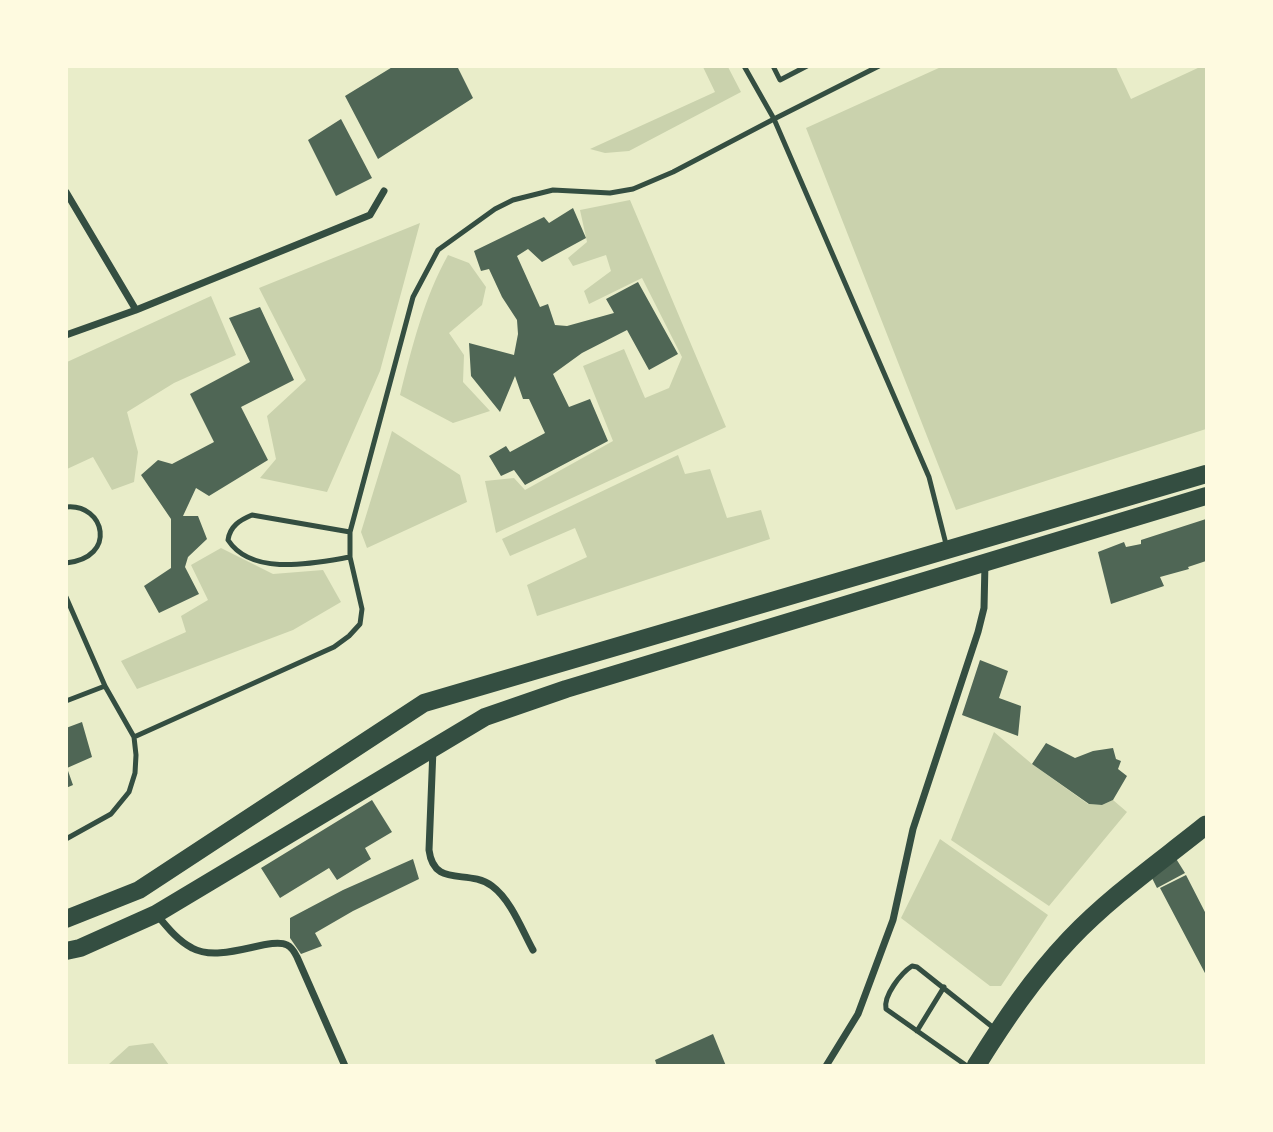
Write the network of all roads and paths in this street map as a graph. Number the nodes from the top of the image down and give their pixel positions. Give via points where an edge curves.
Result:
1 (744, 66) edge
2 (773, 66) edge
3 (807, 66) edge
4 (879, 66) edge
5 (774, 119) junction
6 (384, 191) dead end
7 (66, 192) edge
8 (136, 310) junction
9 (66, 335) edge
10 (1206, 474) edge
11 (1206, 496) edge
12 (66, 508) edge
13 (350, 532) junction
14 (948, 551) junction
15 (350, 557) junction
16 (985, 562) junction
17 (66, 563) edge
18 (66, 597) edge
19 (105, 686) junction
20 (470, 690) junction
21 (66, 701) edge
22 (485, 717) junction
23 (134, 737) junction
24 (433, 748) junction
25 (1206, 825) edge
26 (66, 839) edge
27 (156, 914) junction
28 (66, 919) edge
29 (533, 950) dead end
30 (66, 951) edge
31 (944, 987) junction
32 (917, 1031) junction
33 (998, 1031) junction
34 (345, 1066) edge
35 (826, 1066) edge
36 (967, 1066) edge
37 (976, 1066) edge

1 - 5 lane
2 - 3 lane via 780,80
4 - 5 lane
5 - 13 lane via 633,189 610,193 553,190 513,200 438,250 413,297
5 - 14 lane via 929,477
6 - 8 street via 370,215
7 - 8 street
8 - 9 street
10 - 14 main road
11 - 16 main road
12 - 17 lane via 88,511 99,527 100,539 89,558
13 - 15 lane
13 - 15 lane via 252,515 235,524 228,540 260,561 283,565
14 - 20 main road
15 - 23 lane via 362,608 360,624 349,636 334,647
16 - 22 main road
16 - 35 street via 984,608 978,632 913,829 893,920 858,1014
18 - 19 lane
19 - 21 lane
19 - 23 lane
20 - 22 main road
20 - 28 main road via 424,703 139,890
22 - 24 main road
23 - 26 lane via 135,773 129,792 111,814
24 - 27 main road
24 - 29 street via 430,862 447,876 467,876 493,886
25 - 33 highway via 1070,939
27 - 30 main road
27 - 34 street via 193,949 236,953 278,942 289,946 298,957
31 - 32 lane
31 - 32 lane via 912,966 885,1000 886,1009
31 - 33 lane
32 - 36 lane
33 - 37 highway

